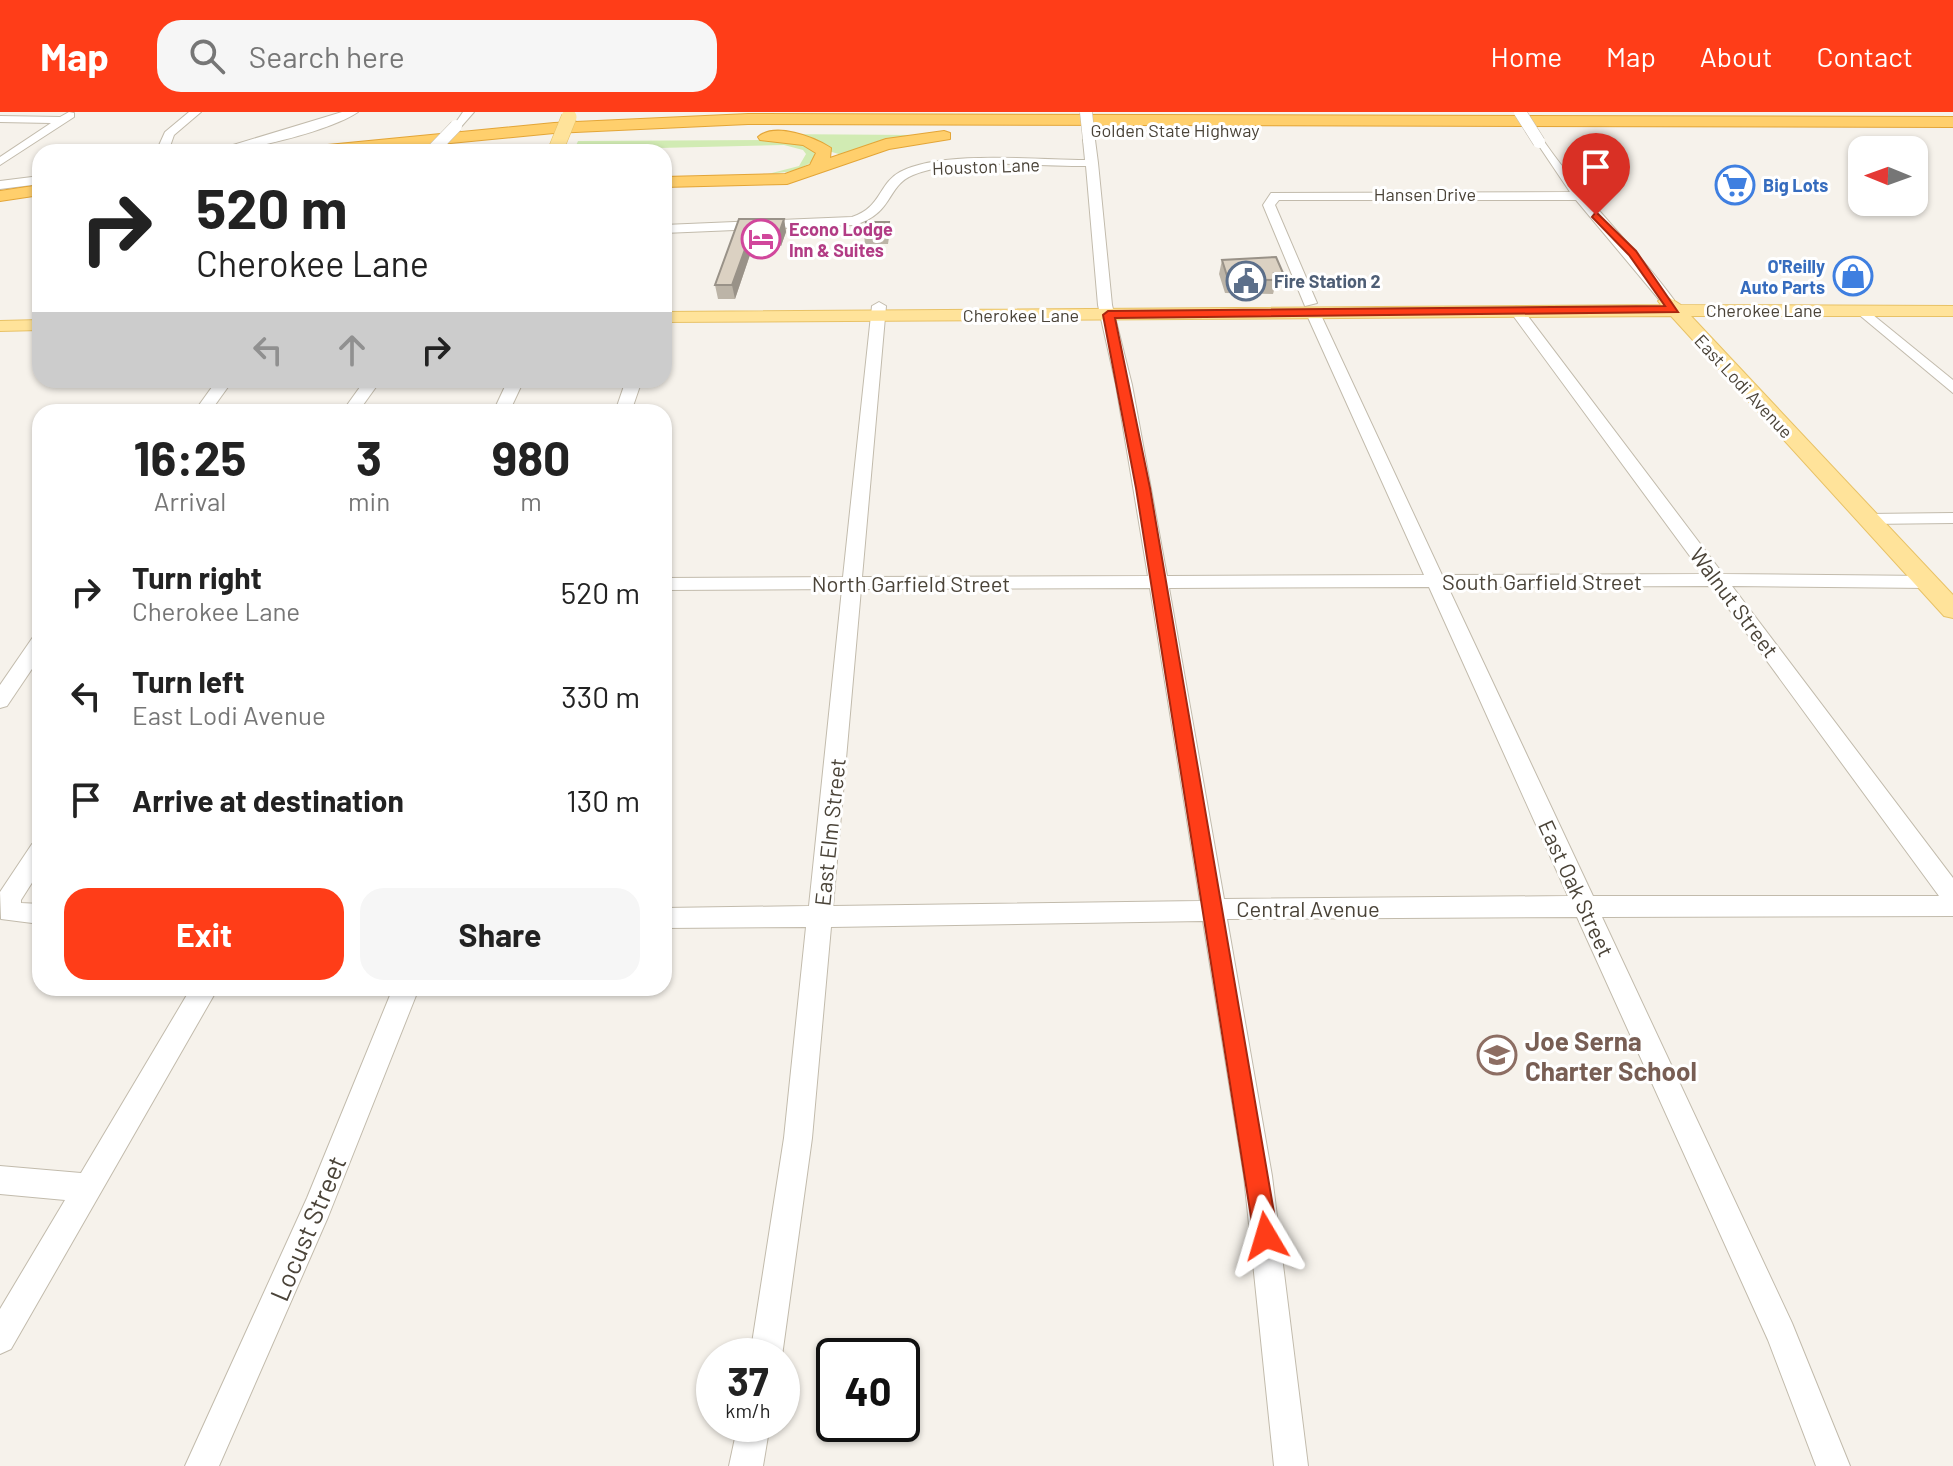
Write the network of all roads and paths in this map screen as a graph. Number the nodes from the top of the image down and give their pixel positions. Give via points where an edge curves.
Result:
1 (196, 112) edge
2 (353, 112) edge
3 (469, 112) edge
4 (701, 112) edge
5 (849, 112) edge
6 (1086, 112) edge
7 (1520, 112) edge
8 (570, 114) edge
9 (0, 119) edge
10 (1004, 119) junction
11 (1953, 122) edge
12 (554, 128) junction
13 (1953, 131) edge
14 (42, 135) junction
15 (1084, 135) junction
16 (578, 137) junction
17 (14, 138) dead end
18 (165, 144) edge
19 (251, 144) edge
20 (389, 144) edge
21 (439, 144) edge
22 (494, 144) edge
23 (558, 144) edge
24 (0, 162) edge
25 (1092, 163) junction
26 (816, 170) junction
27 (32, 181) edge
28 (672, 182) edge
29 (0, 185) edge
30 (32, 191) edge
31 (0, 196) edge
32 (1275, 196) joint
33 (1576, 196) junction
34 (32, 203) edge
35 (0, 208) edge
36 (672, 229) edge
37 (1953, 301) edge
38 (1670, 305) junction
39 (672, 308) edge
40 (1311, 308) junction
41 (1107, 310) junction
42 (1516, 310) junction
43 (1862, 310) junction
44 (879, 311) junction
45 (1953, 311) edge
46 (0, 315) edge
47 (32, 315) edge
48 (672, 317) edge
49 (32, 325) edge
50 (0, 326) edge
51 (1953, 388) edge
52 (1953, 518) edge
53 (1868, 519) junction
54 (1719, 580) junction
55 (1436, 582) junction
56 (1927, 582) junction
57 (854, 583) junction
58 (1157, 583) junction
59 (672, 584) edge
60 (1953, 610) edge
61 (32, 654) edge
62 (0, 701) edge
63 (32, 863) edge
64 (1953, 896) edge
65 (1585, 905) junction
66 (1953, 906) edge
67 (1214, 908) junction
68 (32, 913) edge
69 (672, 918) edge
70 (820, 918) junction
71 (200, 996) edge
72 (403, 996) edge
73 (0, 1180) edge
74 (89, 1188) junction
75 (0, 1338) edge
76 (769, 1338) edge
77 (751, 1442) edge
78 (202, 1466) edge
79 (746, 1466) edge
80 (1291, 1466) edge
81 (1833, 1466) edge

1 - 18 street via 169,134
2 - 19 street
3 - 21 street, bridge
4 - 12 highway
5 - 10 highway
6 - 15 street, bridge
7 - 33 street, East Lodi Avenue, bridge
8 - 23 main road, bridge
9 - 14 street via 64,117
10 - 11 highway, Golden State Highway
10 - 12 highway, Golden State Highway via 748,119
12 - 20 highway, Golden State Highway
13 - 15 highway, Golden State Highway
14 - 17 street
14 - 24 street
15 - 16 highway, Golden State Highway via 700,131
15 - 25 street
15 - 26 highway via 912,139 855,153
16 - 22 highway, Golden State Highway
16 - 26 highway via 796,139 825,152
25 - 36 street, Houston Lane via 929,166 897,178 878,212 854,221
25 - 41 street
26 - 28 highway via 787,179
27 - 29 street
30 - 31 highway
32 - 33 street, Hansen Drive
32 - 40 street, East Oak Street via 1269,205
33 - 38 street, East Lodi Avenue via 1633,253
34 - 35 highway
37 - 38 main road, Cherokee Lane
38 - 40 main road, Cherokee Lane
38 - 42 main road, Cherokee Lane
38 - 43 main road, Cherokee Lane
38 - 53 main road, East Lodi Avenue
39 - 44 main road, Cherokee Lane
40 - 41 main road, Cherokee Lane
40 - 42 main road, Cherokee Lane
40 - 55 street, East Oak Street
41 - 44 main road, Cherokee Lane
41 - 58 street
42 - 54 street, Walnut Street
43 - 45 main road, Cherokee Lane
43 - 51 street
44 - 48 main road, Cherokee Lane
44 - 57 street, East Elm Street
46 - 47 main road
49 - 50 main road
52 - 53 street
53 - 56 main road, East Lodi Avenue
54 - 55 street, South Garfield Street
54 - 56 street, South Garfield Street
54 - 64 street, Walnut Street
55 - 58 street, South Garfield Street
55 - 65 street, East Oak Street
56 - 60 main road, East Lodi Avenue
57 - 58 street, North Garfield Street
57 - 59 street, North Garfield Street
57 - 70 street, East Elm Street
58 - 67 street
61 - 62 street
63 - 68 street via 9,898 10,912
65 - 66 street, Central Avenue
65 - 67 street, Central Avenue
65 - 81 street, East Oak Street via 1781,1334
67 - 70 street, Central Avenue via 1179,913
67 - 80 street via 1258,1176
69 - 70 street, Central Avenue
70 - 76 street, East Elm Street via 798,1138
71 - 74 street
72 - 78 street, Locust Street via 318,1207
73 - 74 street
74 - 75 street
77 - 79 street

